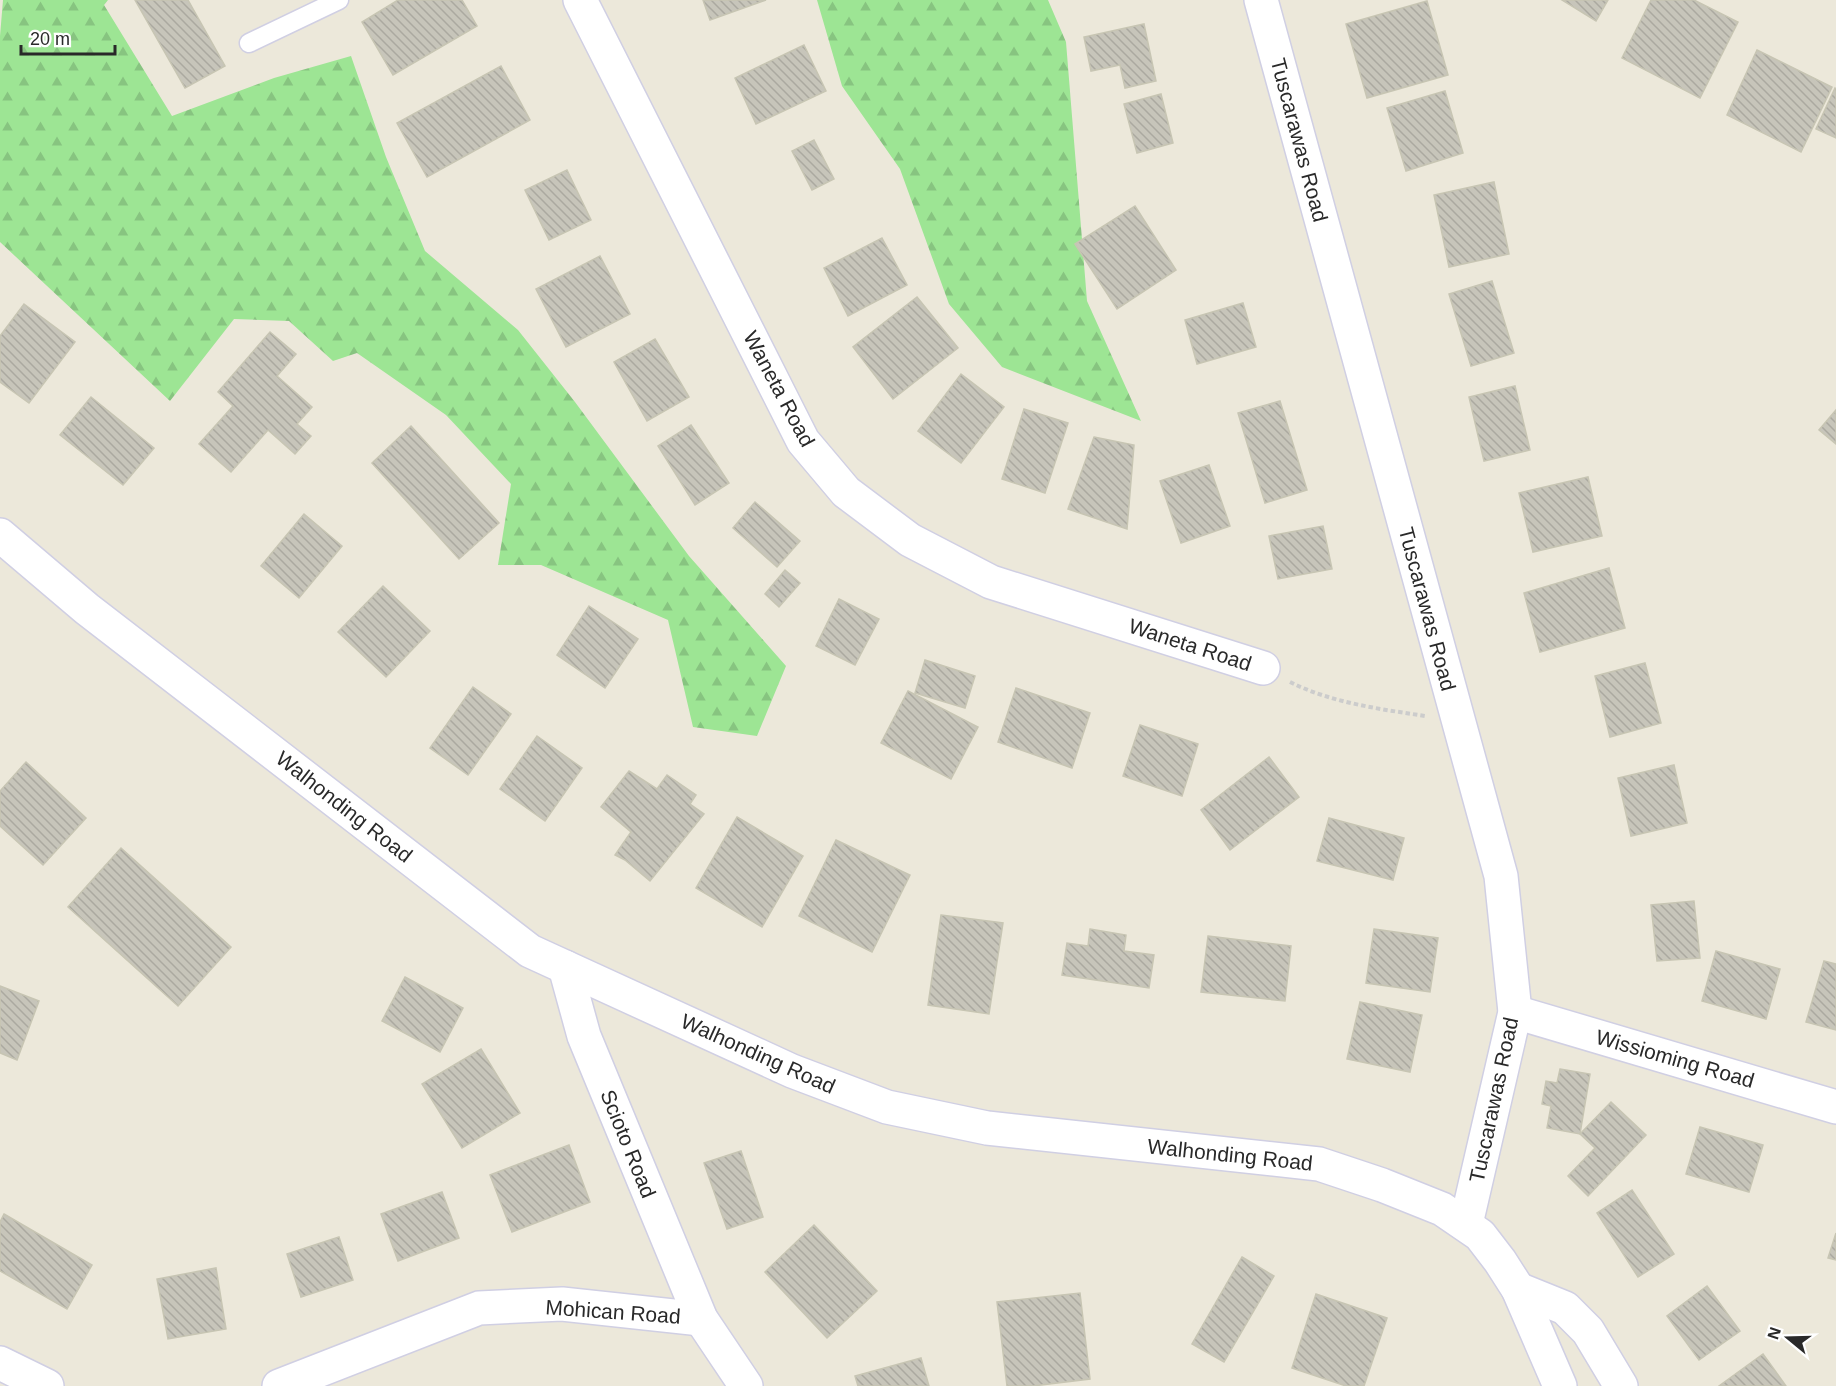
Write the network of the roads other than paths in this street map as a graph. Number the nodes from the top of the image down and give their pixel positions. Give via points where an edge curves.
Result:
1 (339, 0) edge
2 (580, 0) edge
3 (1261, 0) edge
4 (249, 43) dead end
5 (0, 535) edge
6 (1263, 668) road end
7 (565, 967) junction
8 (1515, 1011) junction
9 (1836, 1107) edge
10 (1466, 1224) junction
11 (1518, 1289) junction
12 (701, 1319) junction
13 (0, 1363) edge
14 (47, 1386) edge
15 (279, 1386) edge
16 (746, 1386) edge
17 (1560, 1386) edge
18 (1621, 1386) edge

1 - 4 lane
2 - 6 street, Waneta Road via 803,441 846,492 910,540 991,582
3 - 8 street, Tuscarawas Road via 1501,876
5 - 7 street, Walhonding Road via 87,609 530,951
7 - 10 street, Walhonding Road via 792,1071 887,1107 987,1128 1319,1164 1442,1209
7 - 12 street, Scioto Road via 584,1036
8 - 9 street, Wissioming Road
8 - 10 street, Tuscarawas Road
10 - 11 street, Walhonding Road via 1480,1235
11 - 17 street, Walhonding Road
11 - 18 street via 1565,1308 1588,1331
12 - 15 street, Mohican Road via 562,1304 479,1308
12 - 16 street, Mohican Road
13 - 14 street

